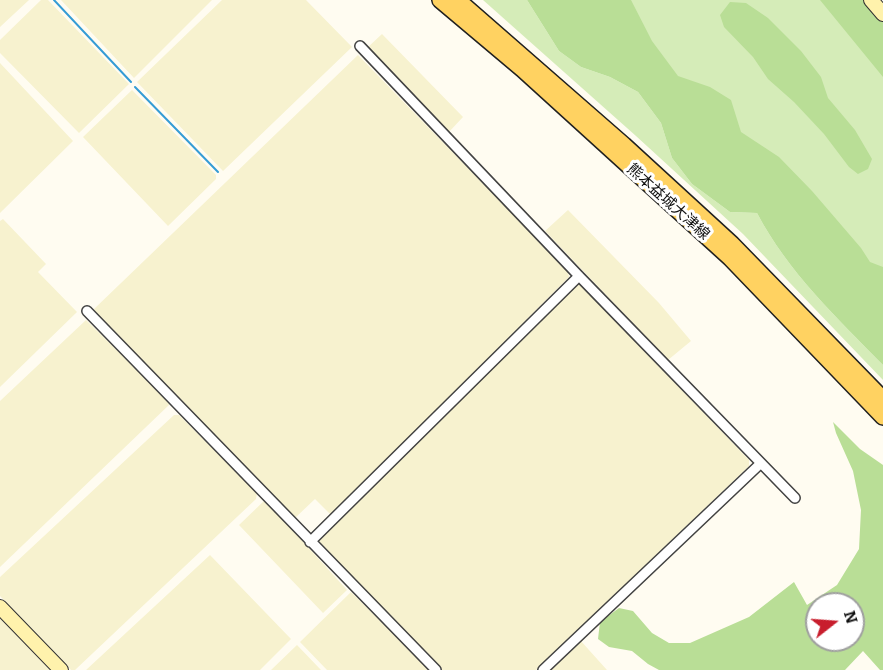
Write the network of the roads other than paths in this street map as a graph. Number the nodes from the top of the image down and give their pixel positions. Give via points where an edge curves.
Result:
1 (440, 0) edge
2 (458, 0) edge
3 (871, 0) edge
4 (883, 14) edge
5 (360, 46) dead end
6 (579, 276) junction
7 (87, 311) dead end
8 (883, 399) edge
9 (883, 417) edge
10 (760, 464) junction
11 (795, 498) dead end
12 (310, 542) junction
13 (0, 607) edge
14 (61, 670) edge
15 (436, 670) edge
16 (543, 670) edge

1 - 9 main road, 熊本益城大津線 via 730,258
2 - 8 main road, 熊本益城大津線 via 732,244
3 - 4 street
5 - 6 street
6 - 10 street
6 - 12 street
7 - 12 street
10 - 11 street
10 - 16 street
12 - 15 street
13 - 14 street

